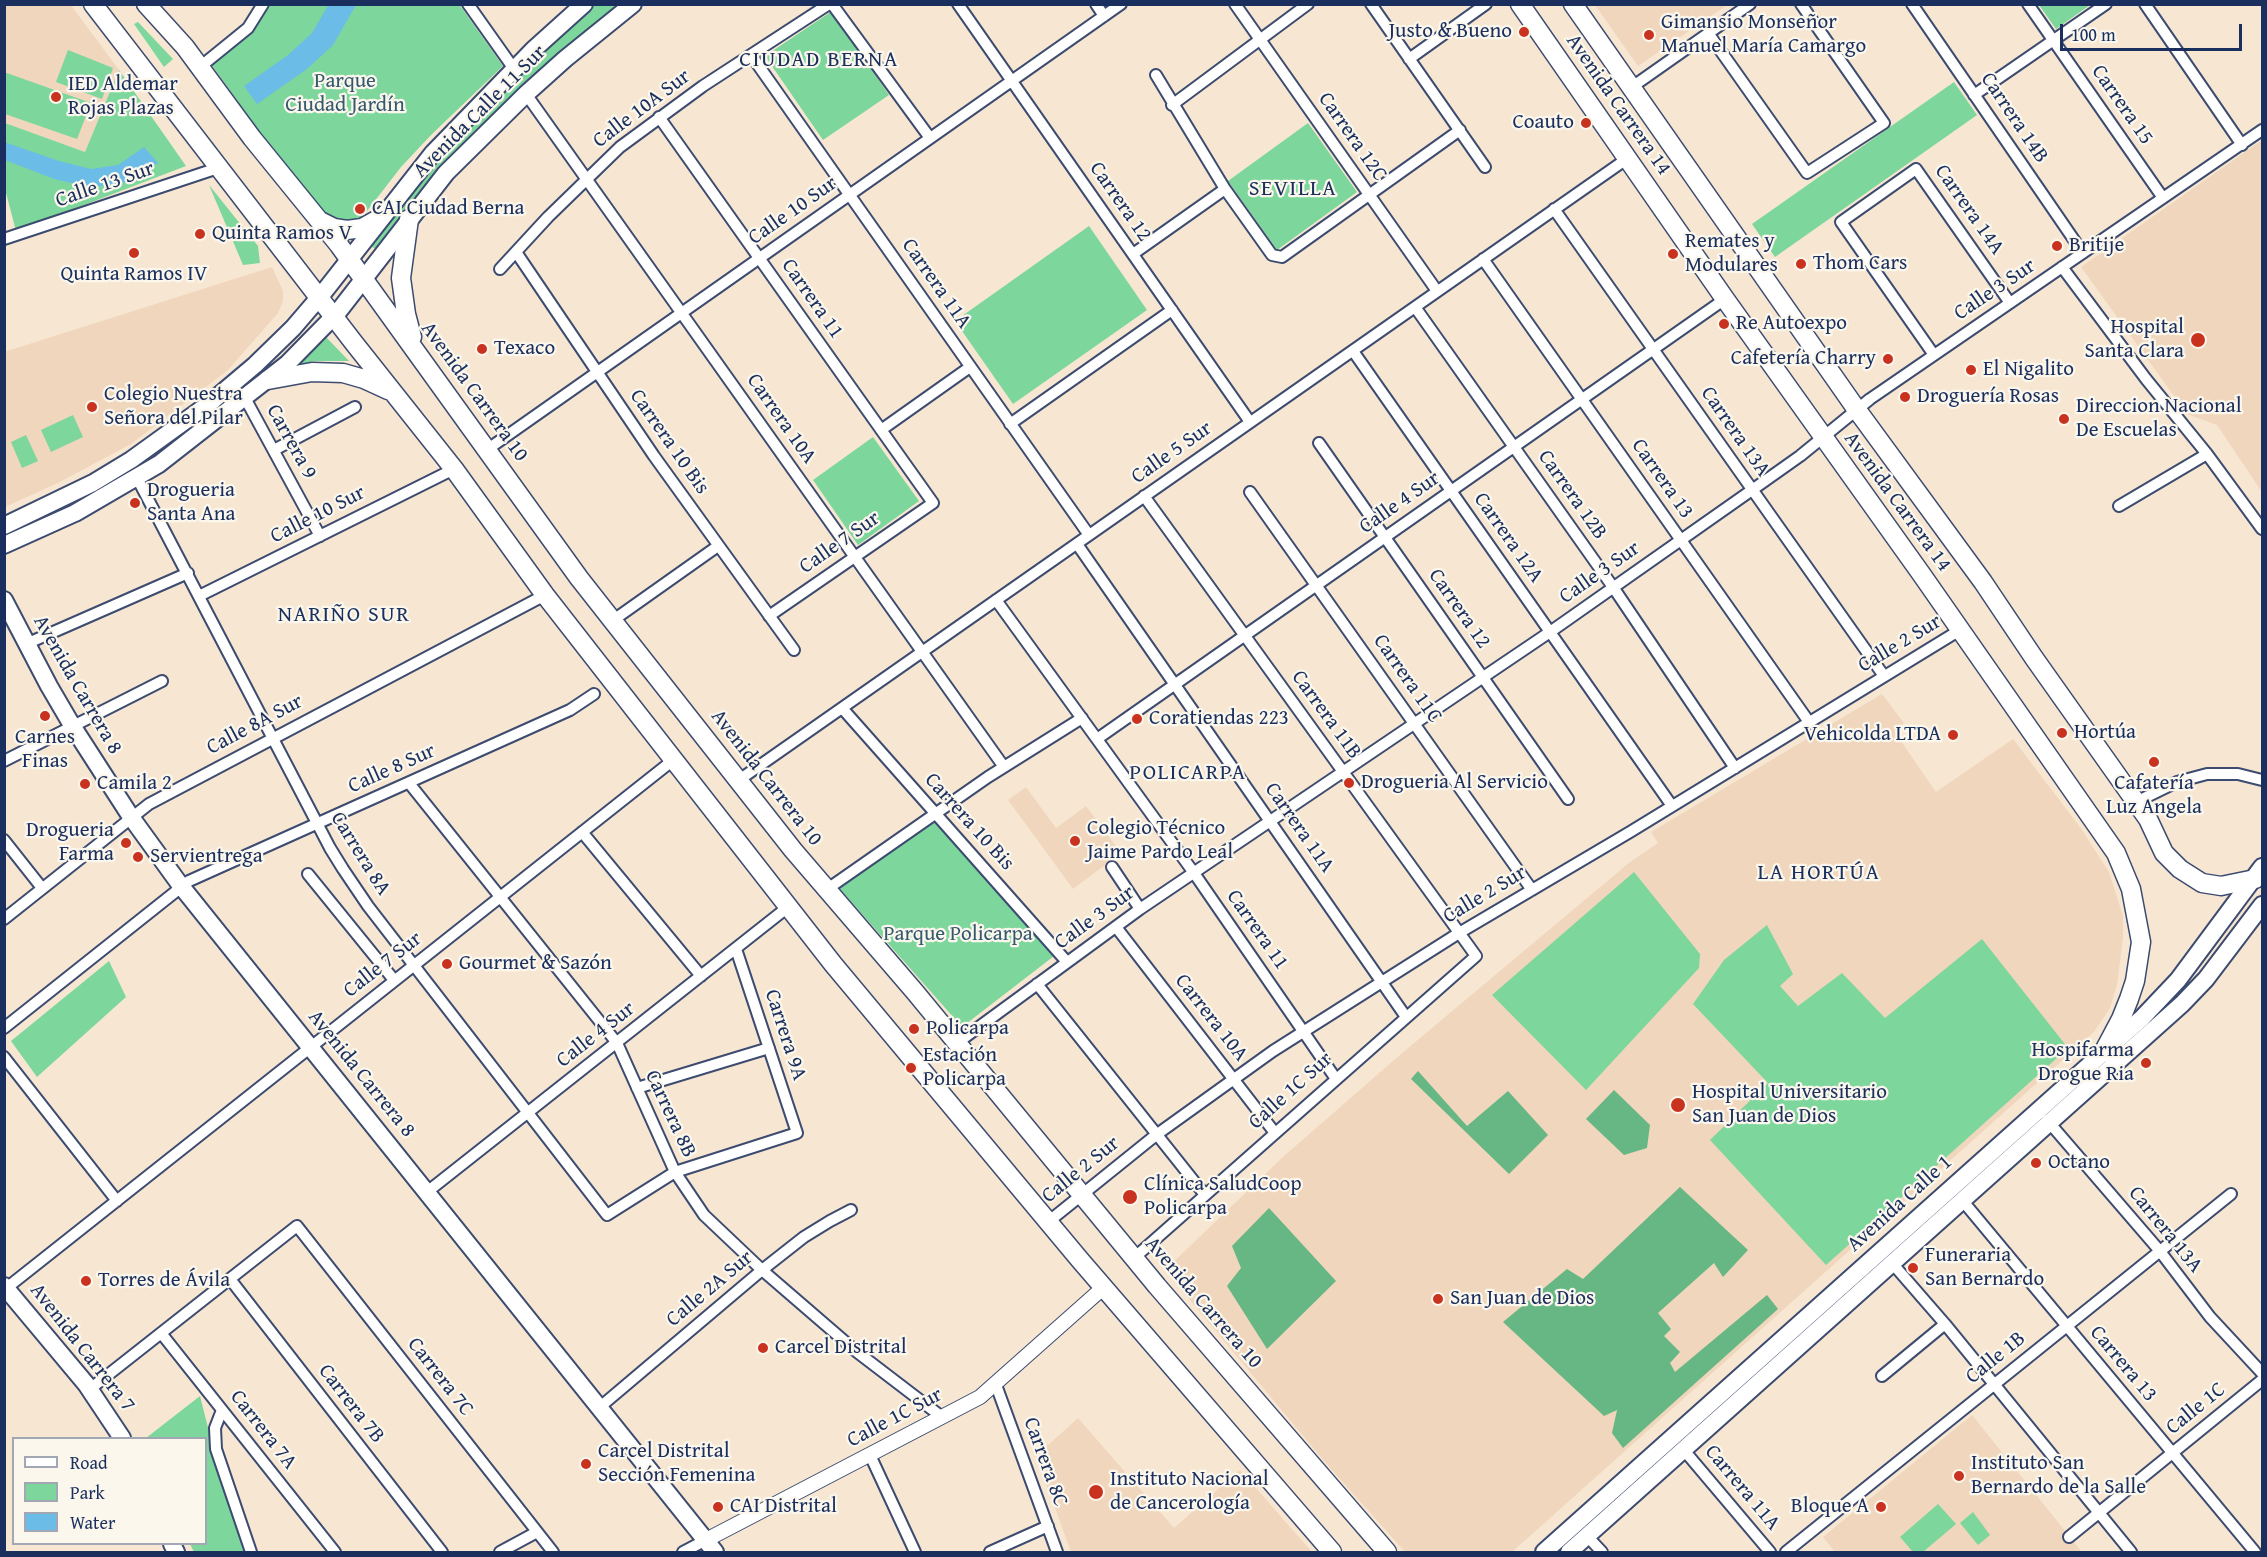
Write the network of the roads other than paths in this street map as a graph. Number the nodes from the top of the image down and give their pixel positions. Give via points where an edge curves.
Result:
1 (93, 4) edge
2 (146, 4) edge
3 (263, 4) edge
4 (468, 4) edge
5 (584, 4) edge
6 (633, 4) edge
7 (830, 4) edge
8 (958, 4) edge
9 (1096, 4) edge
10 (1121, 4) edge
11 (1235, 4) edge
12 (1308, 4) edge
13 (1371, 4) edge
14 (1486, 4) edge
15 (1520, 4) edge
16 (1573, 4) edge
17 (1750, 4) edge
18 (1801, 4) edge
19 (1912, 4) edge
20 (2028, 4) edge
21 (2106, 4) edge
22 (2145, 4) edge
23 (1104, 16) junction
24 (1708, 33) junction
25 (1260, 39) junction
26 (2054, 41) junction
27 (751, 55) junction
28 (1409, 59) junction
29 (200, 67) junction
30 (514, 69) junction
31 (1156, 75) dead end
32 (1012, 81) junction
33 (1632, 87) junction
34 (526, 94) junction
35 (1974, 95) junction
36 (1172, 105) junction
37 (659, 117) junction
38 (1460, 130) junction
39 (2262, 130) edge
40 (930, 138) junction
41 (2242, 145) junction
42 (1628, 158) junction
43 (1485, 167) dead end
44 (218, 168) junction
45 (586, 179) junction
46 (1225, 189) junction
47 (850, 195) junction
48 (1370, 195) junction
49 (2163, 198) junction
50 (1554, 209) junction
51 (380, 218) junction
52 (318, 219) junction
53 (409, 219) junction
54 (4, 239) edge
55 (516, 252) junction
56 (2083, 253) junction
57 (1132, 254) junction
58 (759, 258) junction
59 (350, 259) junction
60 (1483, 259) junction
61 (2062, 267) junction
62 (500, 269) dead end
63 (364, 279) junction
64 (1437, 291) junction
65 (319, 297) junction
66 (1725, 299) junction
67 (2010, 303) junction
68 (1415, 307) junction
69 (1172, 310) junction
70 (682, 313) junction
71 (334, 317) junction
72 (1653, 349) junction
73 (416, 351) junction
74 (1353, 351) junction
75 (1934, 355) junction
76 (970, 367) junction
77 (597, 372) junction
78 (268, 380) junction
79 (394, 393) junction
80 (245, 398) junction
81 (1582, 399) junction
82 (355, 406) dead end
83 (1857, 410) junction
84 (1250, 422) junction
85 (1010, 424) junction
86 (881, 430) junction
87 (1823, 437) junction
88 (1319, 443) dead end
89 (1514, 447) junction
90 (488, 449) junction
91 (274, 450) junction
92 (2207, 454) junction
93 (454, 469) junction
94 (137, 478) junction
95 (1752, 490) junction
96 (1451, 491) junction
97 (1250, 492) dead end
98 (1144, 496) junction
99 (933, 503) joint
100 (2119, 506) dead end
101 (4, 526) edge
102 (2262, 529) edge
103 (1089, 535) junction
104 (320, 536) junction
105 (1385, 537) junction
106 (1681, 540) junction
107 (4, 544) edge
108 (1077, 544) junction
109 (718, 546) junction
110 (855, 557) junction
111 (188, 573) junction
112 (1316, 586) junction
113 (1613, 587) junction
114 (545, 595) junction
115 (199, 596) junction
116 (4, 600) edge
117 (996, 600) junction
118 (769, 616) junction
119 (612, 621) junction
120 (1960, 630) junction
121 (1550, 632) junction
122 (1245, 636) junction
123 (26, 644) junction
124 (794, 650) dead end
125 (922, 652) junction
126 (1884, 676) junction
127 (1483, 678) junction
128 (162, 681) dead end
129 (1175, 685) junction
130 (594, 694) dead end
131 (842, 708) junction
132 (1082, 718) junction
133 (1809, 722) junction
134 (1414, 724) junction
135 (73, 727) junction
136 (273, 738) junction
137 (1097, 739) junction
138 (672, 761) junction
139 (4, 762) edge
140 (1004, 767) junction
141 (1735, 768) junction
142 (1343, 772) junction
143 (739, 780) junction
144 (2262, 780) edge
145 (409, 783) junction
146 (1568, 799) dead end
147 (2136, 802) junction
148 (1672, 806) junction
149 (935, 813) junction
150 (131, 818) junction
151 (1270, 821) junction
152 (317, 824) junction
153 (582, 832) junction
154 (4, 840) edge
155 (1112, 867) dead end
156 (1194, 873) junction
157 (2259, 873) edge
158 (308, 874) dead end
159 (182, 886) junction
160 (42, 888) junction
161 (826, 890) junction
162 (1532, 890) junction
163 (500, 897) junction
164 (2262, 905) edge
165 (788, 908) junction
166 (1140, 909) junction
167 (4, 919) edge
168 (1116, 927) junction
169 (1459, 933) junction
170 (736, 949) junction
171 (1476, 956) joint
172 (1067, 962) junction
173 (414, 965) junction
174 (701, 976) junction
175 (394, 980) junction
176 (1382, 982) junction
177 (1037, 984) junction
178 (1406, 1017) junction
179 (4, 1028) edge
180 (1304, 1032) junction
181 (617, 1043) junction
182 (957, 1043) junction
183 (310, 1047) junction
184 (769, 1048) junction
185 (2103, 1053) junction
186 (4, 1057) edge
187 (1234, 1079) junction
188 (1336, 1079) junction
189 (636, 1088) junction
190 (528, 1113) junction
191 (2044, 1116) junction
192 (1275, 1133) junction
193 (1156, 1135) junction
194 (675, 1172) junction
195 (427, 1192) junction
196 (1083, 1194) junction
197 (1957, 1194) junction
198 (2230, 1194) dead end
199 (1204, 1195) junction
200 (117, 1201) junction
201 (851, 1210) dead end
202 (1048, 1222) junction
203 (2159, 1250) junction
204 (1134, 1258) junction
205 (1892, 1263) junction
206 (762, 1270) junction
207 (230, 1278) junction
208 (1104, 1287) junction
209 (5, 1288) edge
210 (1945, 1324) junction
211 (2067, 1326) junction
212 (161, 1333) junction
213 (2262, 1373) edge
214 (1882, 1376) dead end
215 (2262, 1380) edge
216 (996, 1385) junction
217 (1994, 1385) junction
218 (90, 1389) junction
219 (600, 1407) junction
220 (222, 1410) junction
221 (942, 1417) junction
222 (121, 1437) edge
223 (1683, 1449) junction
224 (2172, 1453) junction
225 (870, 1455) junction
226 (2099, 1513) junction
227 (1048, 1526) junction
228 (537, 1532) junction
229 (1587, 1536) junction
230 (2069, 1537) dead end
231 (711, 1546) edge
232 (251, 1552) edge
233 (334, 1552) edge
234 (442, 1552) edge
235 (500, 1552) edge
236 (553, 1552) edge
237 (683, 1552) edge
238 (915, 1552) edge
239 (990, 1552) edge
240 (1057, 1552) edge
241 (1332, 1552) edge
242 (1387, 1552) edge
243 (1544, 1552) edge
244 (1569, 1552) edge
245 (1602, 1552) edge
246 (1770, 1552) edge
247 (1786, 1552) edge
248 (2131, 1552) edge
249 (2255, 1552) edge

1 - 44 main road
2 - 29 main road, Avenida Carrera 10
3 - 29 street via 248,28
4 - 30 street
5 - 30 main road, Avenida Calle 11 Sur
6 - 34 main road, Avenida Calle 11 Sur
7 - 27 street, Calle 10A Sur
7 - 40 street
8 - 32 street, Carrera 12
9 - 23 street
10 - 23 street, Calle 10 Sur
11 - 25 street, Carrera 12C
12 - 25 street
13 - 28 street
14 - 28 street
15 - 42 main road, Avenida Carrera 14
16 - 33 main road, Avenida Carrera 14
17 - 24 street
18 - 24 street via 1884,123 1807,173
19 - 35 street, Carrera 14B
20 - 26 street, Carrera 15
21 - 26 street
22 - 41 street
23 - 32 street, Calle 10 Sur
24 - 33 street
25 - 36 street
25 - 48 street, Carrera 12C
26 - 35 street
26 - 49 street, Carrera 15
27 - 37 street, Calle 10A Sur
27 - 47 street, Carrera 11A
28 - 38 street
29 - 52 main road, Avenida Carrera 10
30 - 51 main road, Avenida Calle 11 Sur via 433,153
31 - 36 street
32 - 40 street, Calle 10 Sur
32 - 57 street, Carrera 12
33 - 83 main road, Avenida Carrera 14
34 - 45 street, Carrera 10A
34 - 53 main road, Avenida Calle 11 Sur via 446,173
35 - 56 street, Carrera 14B
36 - 46 street
37 - 45 street, Calle 10A Sur
37 - 58 street, Carrera 11
38 - 43 street
38 - 48 street
39 - 41 street, Calle 3 Sur
40 - 47 street, Calle 10 Sur
41 - 49 street, Calle 3 Sur
42 - 50 street, Calle 5 Sur
42 - 66 main road, Avenida Carrera 14
44 - 54 street, Calle 13 Sur
44 - 65 main road
45 - 55 street, Calle 10A Sur
45 - 70 street, Carrera 10A
46 - 48 street via 1272,255 1282,257
46 - 57 street
47 - 58 street, Calle 10 Sur
47 - 76 street, Carrera 11A
48 - 64 street, Carrera 12C
49 - 56 street, Calle 3 Sur
50 - 60 street, Calle 5 Sur
50 - 72 street, Carrera 13A
51 - 52 main road via 362,228 346,230
51 - 59 main road, Avenida Calle 11 Sur
52 - 59 main road, Avenida Carrera 10
53 - 63 main road, Avenida Calle 11 Sur
53 - 73 main road via 401,278
55 - 62 street, Calle 10A Sur
55 - 77 street, Carrera 10 Bis
56 - 61 street, Calle 3 Sur
57 - 69 street, Carrera 12
58 - 70 street, Calle 10 Sur
58 - 86 street, Carrera 11
59 - 63 main road, Avenida Carrera 10
59 - 65 main road, Avenida Calle 11 Sur
60 - 64 street, Calle 5 Sur
60 - 81 street, Carrera 13
61 - 67 street, Calle 3 Sur
61 - 92 street via 2145,379
63 - 71 main road, Avenida Calle 11 Sur
63 - 73 main road, Avenida Carrera 10
64 - 68 street, Calle 5 Sur
65 - 71 main road
65 - 101 main road, Avenida Calle 11 Sur via 255,365 166,436 93,483
66 - 72 street, Calle 4 Sur
66 - 87 main road, Avenida Carrera 14
67 - 75 street, Calle 3 Sur
67 - 75 street, Carrera 14A via 1916,169 1841,222
68 - 74 street, Calle 5 Sur
68 - 89 street, Carrera 12B
69 - 84 street, Carrera 12
69 - 85 street
70 - 77 street, Calle 10 Sur
70 - 110 street, Carrera 10A
71 - 78 main road, Avenida Calle 11 Sur
71 - 79 main road
72 - 81 street, Calle 4 Sur
72 - 95 street, Carrera 13A
73 - 90 main road, Avenida Carrera 10
74 - 84 street, Calle 5 Sur
74 - 96 street, Carrera 12A
75 - 83 street, Calle 3 Sur
76 - 85 street, Carrera 11A
76 - 86 street
77 - 90 street, Calle 10 Sur
77 - 109 street, Carrera 10 Bis
78 - 79 main road via 312,372 343,373
78 - 80 main road, Avenida Calle 11 Sur
79 - 93 main road
80 - 91 street, Carrera 9
80 - 94 main road, Avenida Calle 11 Sur
81 - 89 street, Calle 4 Sur
81 - 106 street, Carrera 13
82 - 91 street
83 - 87 street, Calle 3 Sur
83 - 147 main road, Avenida Carrera 14
84 - 98 street, Calle 5 Sur
85 - 103 street, Carrera 11A
86 - 99 street, Carrera 11
87 - 95 street, Calle 3 Sur
87 - 120 main road, Avenida Carrera 14
88 - 105 street, Carrera 12
89 - 96 street, Calle 4 Sur
89 - 113 street, Carrera 12B
90 - 119 main road, Avenida Carrera 10
91 - 104 street, Carrera 9
92 - 100 street
92 - 102 street
93 - 104 street, Calle 10 Sur
93 - 114 main road
94 - 107 main road, Avenida Calle 11 Sur via 75,513
94 - 111 street, Carrera 8A
95 - 106 street, Calle 3 Sur
95 - 126 street, Carrera 13A
96 - 105 street, Calle 4 Sur
96 - 121 street, Carrera 12A
97 - 112 street, Carrera 11C
98 - 103 street, Calle 5 Sur
98 - 122 street, Carrera 11B
99 - 110 street, Calle 7 Sur
103 - 108 street, Calle 5 Sur
104 - 115 street, Calle 10 Sur
105 - 112 street, Calle 4 Sur
105 - 127 street, Carrera 12
106 - 113 street, Calle 3 Sur
106 - 133 street, Carrera 13
108 - 117 street, Calle 5 Sur
108 - 129 street, Carrera 11A
109 - 118 street, Carrera 10 Bis
109 - 119 street
110 - 118 street, Calle 7 Sur
110 - 125 street, Carrera 10A
111 - 115 street, Carrera 8A
111 - 123 street
112 - 122 street, Calle 4 Sur
112 - 134 street, Carrera 11C
113 - 121 street, Calle 3 Sur
113 - 141 street, Carrera 12B
114 - 136 street, Calle 8A Sur
114 - 138 main road
115 - 136 street, Carrera 8A
116 - 123 main road, Avenida Carrera 8
117 - 125 street, Calle 5 Sur
117 - 132 street, Carrera 11
118 - 124 street, Carrera 10 Bis
119 - 143 main road, Avenida Carrera 10
120 - 126 street, Calle 2 Sur
120 - 185 main road, Avenida Carrera 14 via 2116,853 2132,889 2141,942 2138,965 2121,1019
121 - 127 street, Calle 3 Sur
121 - 148 street, Carrera 12A
122 - 129 street, Calle 4 Sur
122 - 142 street, Carrera 11B
123 - 135 main road, Avenida Carrera 8
125 - 131 street, Calle 5 Sur
125 - 140 street, Carrera 10A
126 - 133 street, Calle 2 Sur
127 - 134 street, Calle 3 Sur
127 - 146 street, Carrera 12
128 - 135 street
129 - 137 street, Calle 4 Sur
129 - 151 street, Carrera 11A
130 - 145 street, Calle 8 Sur via 570,710
131 - 143 street, Calle 5 Sur
131 - 149 street, Carrera 10 Bis
132 - 137 street, Carrera 11
132 - 140 street
133 - 141 street, Calle 2 Sur
134 - 142 street, Calle 3 Sur
134 - 162 street, Carrera 11C
135 - 139 street
135 - 150 main road, Avenida Carrera 8
136 - 150 street, Calle 8A Sur via 149,804
136 - 152 street, Carrera 8A
137 - 156 street, Carrera 11
138 - 153 street, Calle 7 Sur
138 - 165 main road
140 - 149 street
141 - 148 street, Calle 2 Sur
142 - 151 street, Calle 3 Sur
142 - 169 street, Carrera 11B
143 - 161 main road, Avenida Carrera 10
144 - 147 street via 2230,773 2207,774 2176,782
145 - 152 street, Calle 8 Sur
145 - 163 street, Carrera 8B
147 - 157 main road, Avenida Carrera 14 via 2164,853 2192,878 2221,886
148 - 162 street, Calle 2 Sur
149 - 161 street
149 - 172 street, Carrera 10 Bis
150 - 159 main road, Avenida Carrera 8
150 - 160 street, Calle 8A Sur
151 - 156 street, Calle 3 Sur
151 - 176 street, Carrera 11A
152 - 159 street, Calle 8 Sur
152 - 173 street, Carrera 8A via 343,868
153 - 163 street, Calle 7 Sur
153 - 174 street
154 - 160 street
155 - 166 street
156 - 166 street, Calle 3 Sur
156 - 180 street, Carrera 11
157 - 185 main road, Avenida Calle 1 via 2169,992
158 - 175 street
159 - 179 street, Calle 8 Sur
159 - 183 main road, Avenida Carrera 8
160 - 167 street, Calle 8A Sur
161 - 182 main road, Avenida Carrera 10
162 - 169 street, Calle 2 Sur
163 - 173 street, Calle 7 Sur
163 - 181 street, Carrera 8B
164 - 191 main road, Avenida Calle 1 via 2182,1004
165 - 170 street, Calle 4 Sur
165 - 202 main road
166 - 168 street, Calle 3 Sur
168 - 172 street, Calle 3 Sur
168 - 187 street, Carrera 10A
169 - 171 street, Carrera 11B
169 - 176 street, Calle 2 Sur
170 - 174 street, Calle 4 Sur
170 - 184 street, Carrera 9A
171 - 178 street, Calle 1C Sur
172 - 177 street, Calle 3 Sur
173 - 175 street, Calle 7 Sur
173 - 190 street, Carrera 8A
174 - 181 street, Calle 4 Sur
175 - 183 street, Calle 7 Sur
176 - 178 street, Carrera 11A
176 - 180 street, Calle 2 Sur
177 - 182 street, Calle 3 Sur
177 - 193 street
178 - 188 street, Calle 1C Sur
180 - 187 street, Calle 2 Sur
180 - 188 street, Carrera 11
181 - 189 street, Carrera 8B
181 - 190 street, Calle 4 Sur
182 - 196 main road, Avenida Carrera 10
183 - 195 main road, Avenida Carrera 8
183 - 200 street, Calle 7 Sur
184 - 189 street
184 - 194 street, Carrera 9A via 797,1133
185 - 191 main road, Avenida Calle 1
186 - 200 street
187 - 192 street, Carrera 10A
187 - 193 street, Calle 2 Sur
188 - 192 street, Calle 1C Sur
189 - 194 street, Carrera 8B
190 - 194 street, Carrera 8A via 607,1215
190 - 195 street, Calle 4 Sur
191 - 197 main road, Avenida Calle 1
191 - 203 street, Carrera 13A
192 - 199 street, Calle 1C Sur
193 - 196 street, Calle 2 Sur
193 - 199 street
194 - 206 street, Carrera 8B via 704,1215
195 - 219 main road, Avenida Carrera 8
196 - 202 street, Calle 2 Sur
196 - 204 main road, Avenida Carrera 10
197 - 205 main road, Avenida Calle 1
197 - 211 street, Carrera 13
197 - 243 main road, Avenida Calle 1
198 - 203 street, Calle 1B
199 - 204 street, Calle 1C Sur
200 - 209 street, Calle 7 Sur
201 - 206 street, Calle 2A Sur via 804,1237
202 - 208 main road
203 - 211 street, Calle 1B
203 - 213 street, Carrera 13A via 2210,1317
204 - 242 main road, Avenida Carrera 10
205 - 210 street
205 - 223 main road, Avenida Calle 1
206 - 219 street, Calle 2A Sur
206 - 221 street, Carrera 8B via 857,1352
207 - 212 street
207 - 228 street, Carrera 7C via 297,1226
207 - 234 street, Carrera 7B
208 - 216 street, Calle 1C Sur
208 - 241 main road
209 - 218 main road, Avenida Carrera 7
210 - 214 street
210 - 217 street
211 - 217 street, Calle 1B
211 - 224 street, Carrera 13
212 - 218 street
212 - 220 street, Carrera 7A
215 - 224 street, Calle 1C
216 - 221 street, Calle 1C Sur
216 - 227 street, Carrera 8C
217 - 226 street
217 - 247 street, Calle 1B
218 - 222 main road, Avenida Carrera 7
219 - 231 main road, Avenida Carrera 8
220 - 232 street via 215,1428 216,1449
220 - 233 street, Carrera 7A
221 - 225 street, Calle 1C Sur
223 - 229 main road, Avenida Calle 1
223 - 246 street, Carrera 11A
224 - 226 street, Calle 1C
224 - 249 street, Carrera 13
225 - 231 street, Calle 1C Sur
225 - 238 street
226 - 230 street, Calle 1C
226 - 248 street
227 - 239 street
227 - 240 street, Carrera 8C
228 - 235 street
228 - 236 street, Carrera 7C
229 - 244 main road, Avenida Calle 1
229 - 245 street
231 - 237 street, Calle 1C Sur

